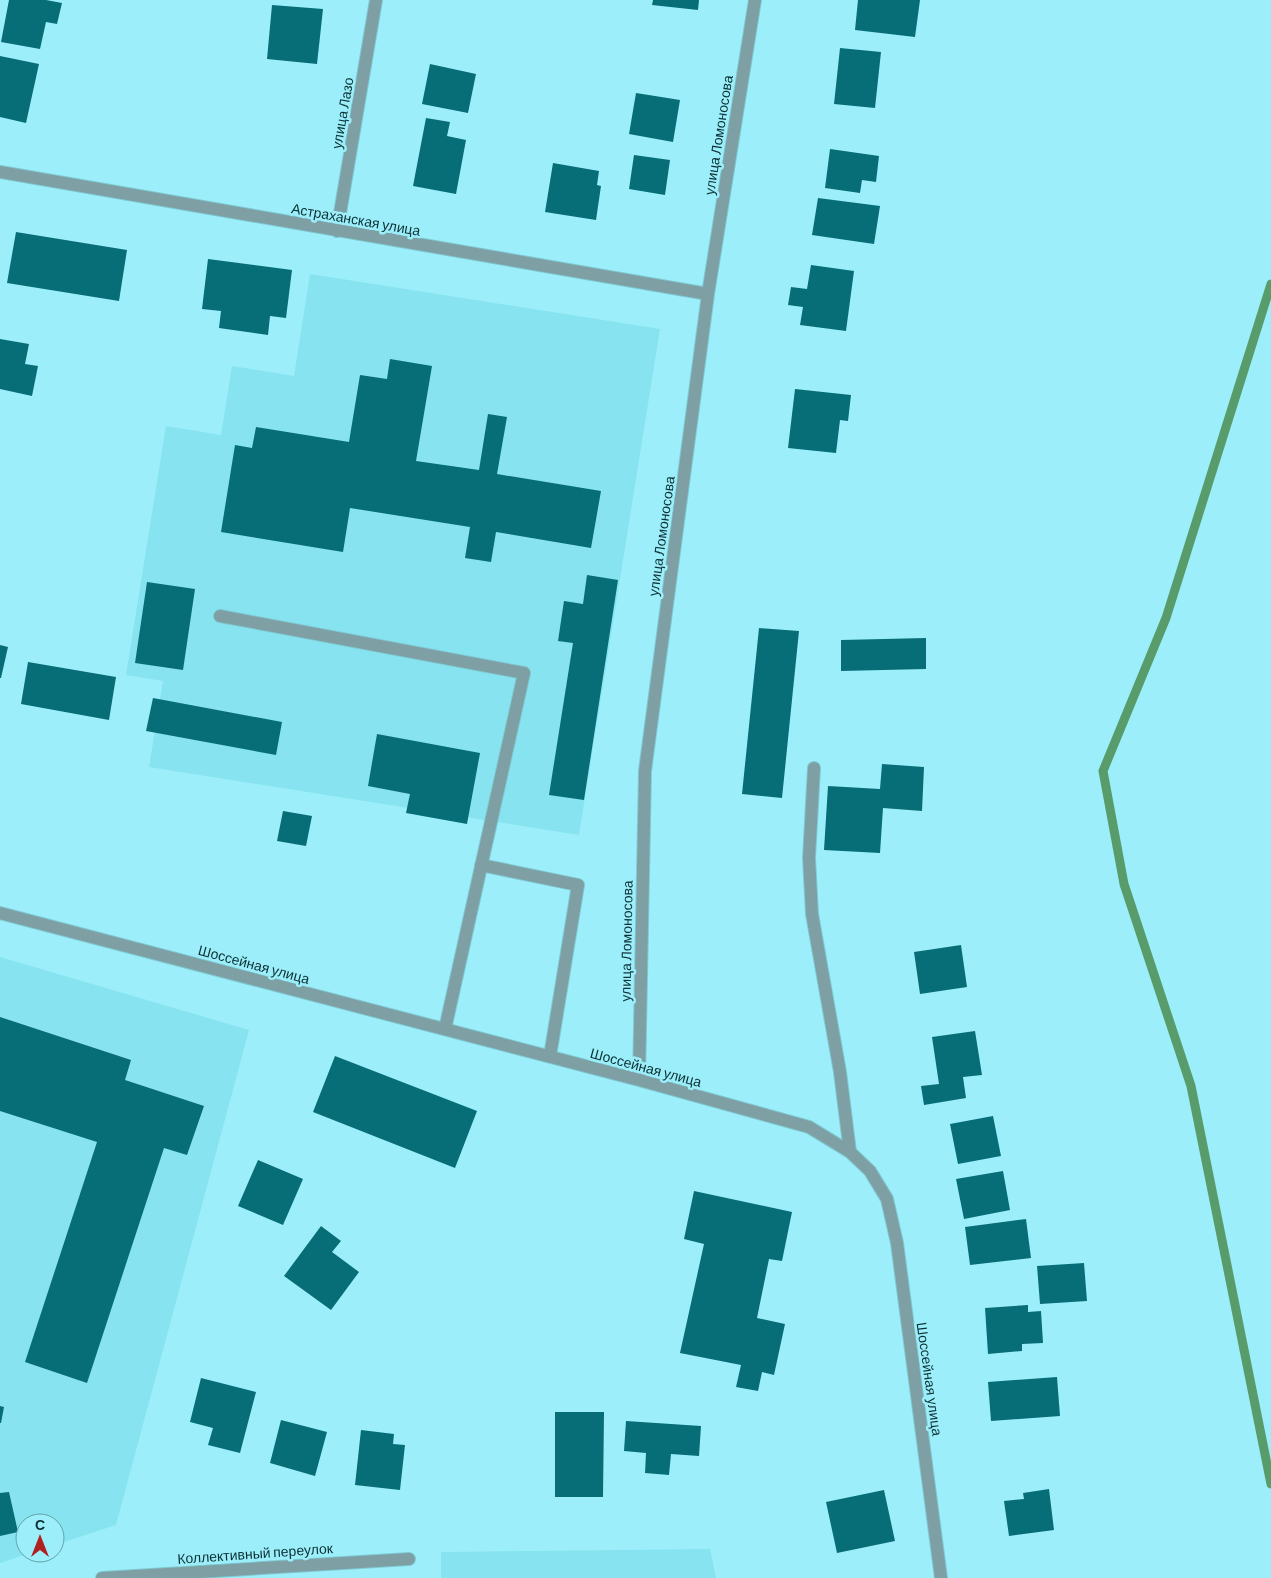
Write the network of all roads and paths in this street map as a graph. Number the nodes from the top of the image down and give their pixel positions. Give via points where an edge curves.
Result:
1 (376, 0) edge
2 (755, 0) edge
3 (0, 172) edge
4 (337, 231) junction
5 (708, 294) junction
6 (220, 616) dead end
7 (814, 768) dead end
8 (481, 865) junction
9 (0, 913) edge
10 (445, 1029) junction
11 (550, 1056) junction
12 (639, 1080) junction
13 (850, 1152) junction
14 (409, 1559) dead end
15 (102, 1578) edge
16 (941, 1578) edge

1 - 4 street, улица Лазо
2 - 5 street, улица Ломоносова
3 - 4 street, Астраханская улица
4 - 5 street, Астраханская улица
5 - 12 street, улица Ломоносова via 645,771
6 - 8 street via 524,673
7 - 13 street via 809,858 812,914 840,1072
8 - 10 street
8 - 11 street via 578,885
9 - 10 street, Шоссейная улица
10 - 11 street, Шоссейная улица
11 - 12 street, Шоссейная улица
12 - 13 street, Шоссейная улица via 809,1128
13 - 16 street, Шоссейная улица via 870,1171 887,1198 897,1243
14 - 15 street, Коллективный переулок

